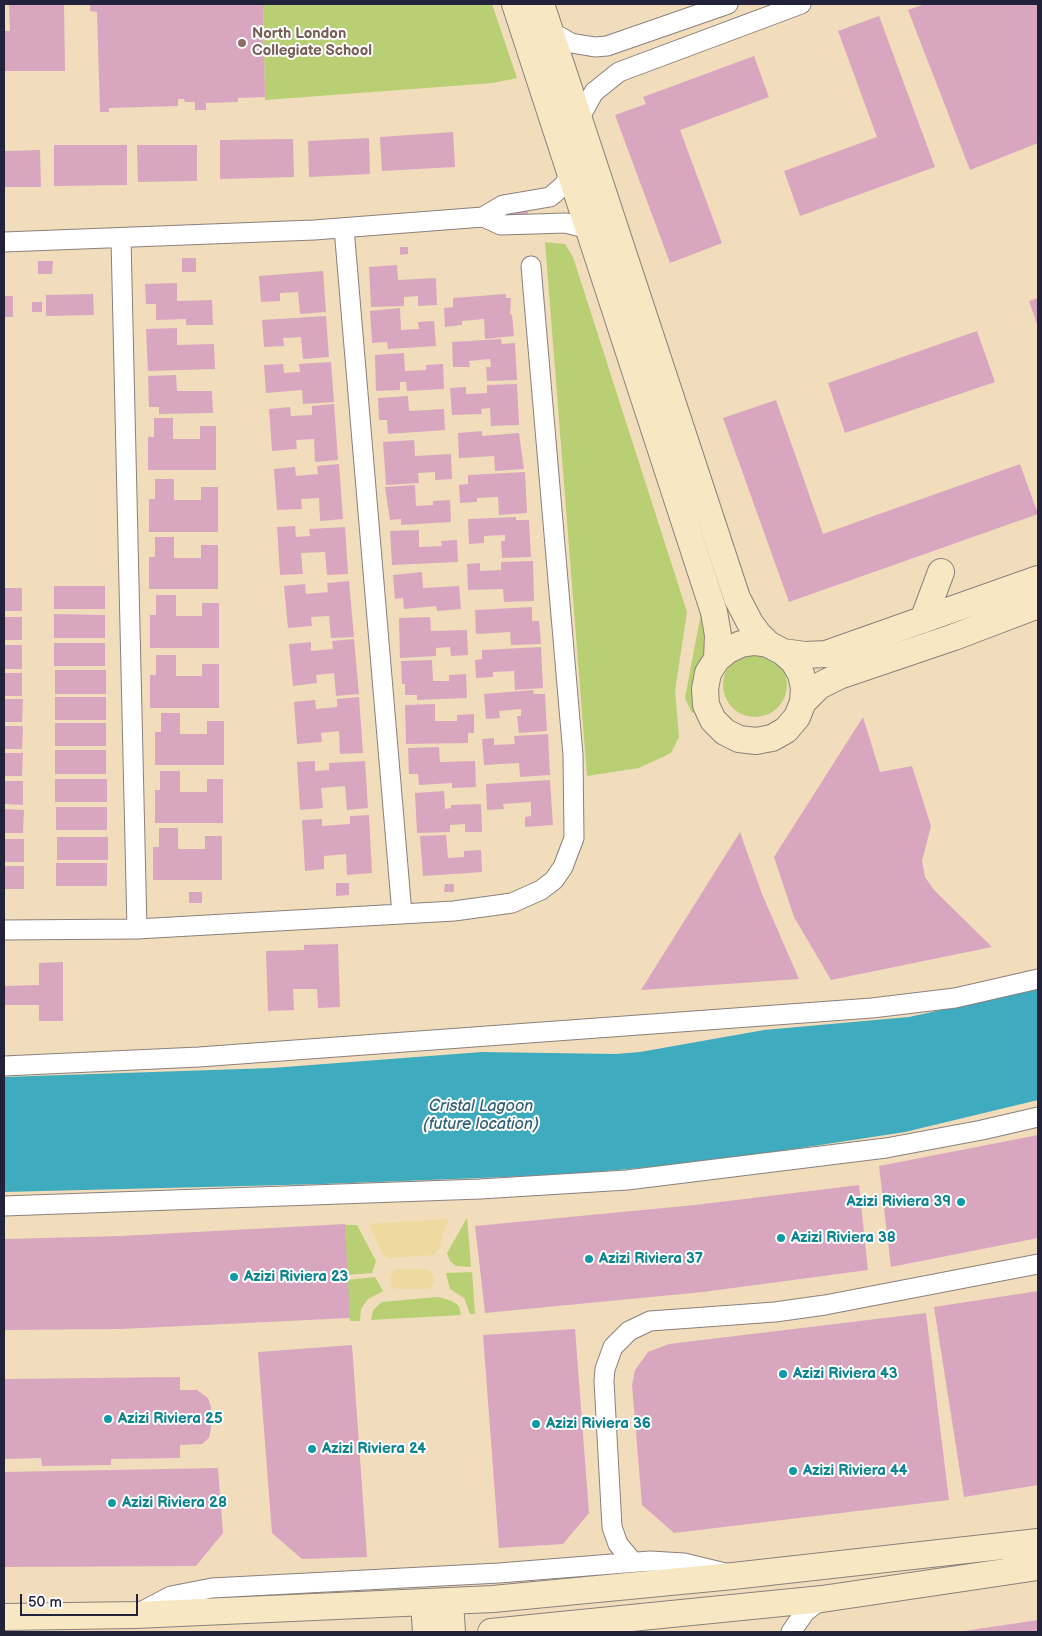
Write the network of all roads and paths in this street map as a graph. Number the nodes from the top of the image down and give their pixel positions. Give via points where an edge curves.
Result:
1 (515, 4) edge
2 (541, 4) edge
3 (728, 4) edge
4 (800, 4) edge
5 (550, 31) junction
6 (579, 119) junction
7 (571, 170) junction
8 (483, 217) junction
9 (344, 228) junction
10 (589, 229) junction
11 (121, 239) junction
12 (4, 242) edge
13 (532, 266) dead end
14 (940, 572) dead end
15 (1038, 579) edge
16 (1038, 605) edge
17 (923, 620) junction
18 (776, 648) junction
19 (717, 659) junction
20 (803, 702) junction
21 (402, 914) junction
22 (137, 929) junction
23 (4, 930) edge
24 (1038, 979) edge
25 (4, 1066) edge
26 (1038, 1117) edge
27 (4, 1206) edge
28 (1038, 1264) edge
29 (1038, 1542) edge
30 (633, 1562) junction
31 (1038, 1567) edge
32 (733, 1576) junction
33 (822, 1599) junction
34 (450, 1602) junction
35 (424, 1603) junction
36 (135, 1616) junction
37 (4, 1617) edge
38 (551, 1630) edge
39 (426, 1632) edge
40 (452, 1632) edge
41 (491, 1632) edge
42 (791, 1632) edge

1 - 7 street
2 - 5 street
3 - 5 street via 607,46 571,43
4 - 6 street via 619,72 594,92
5 - 6 street
6 - 18 street via 737,598 750,623
7 - 8 street via 564,185 550,197 503,205
7 - 10 street
8 - 9 street
8 - 10 street via 501,225 566,223
9 - 11 street
9 - 21 street
10 - 19 street via 714,612 718,635
11 - 12 street
11 - 22 street
13 - 21 street via 573,755 574,838 567,860 554,880 542,890 512,903
14 - 17 street
15 - 17 street
16 - 20 street via 839,676 819,686
17 - 18 street via 826,654 805,655
18 - 19 street via 740,644
18 - 20 street via 794,662 801,674
19 - 20 street via 708,673 706,705 725,732 739,739 756,741 772,738 797,718
21 - 22 street
22 - 23 street
24 - 25 street via 955,998 872,1008 198,1057
26 - 27 street via 886,1148 627,1180 480,1189
28 - 30 street via 825,1305 650,1321 629,1330 613,1347 604,1381 612,1527 618,1544
29 - 32 street
30 - 32 street via 684,1563
30 - 36 street via 499,1573 198,1589 171,1596
31 - 33 street
32 - 34 street
33 - 38 street
33 - 42 street via 805,1612
34 - 35 street
34 - 40 street
35 - 36 street
35 - 39 street
36 - 37 street
38 - 41 street

